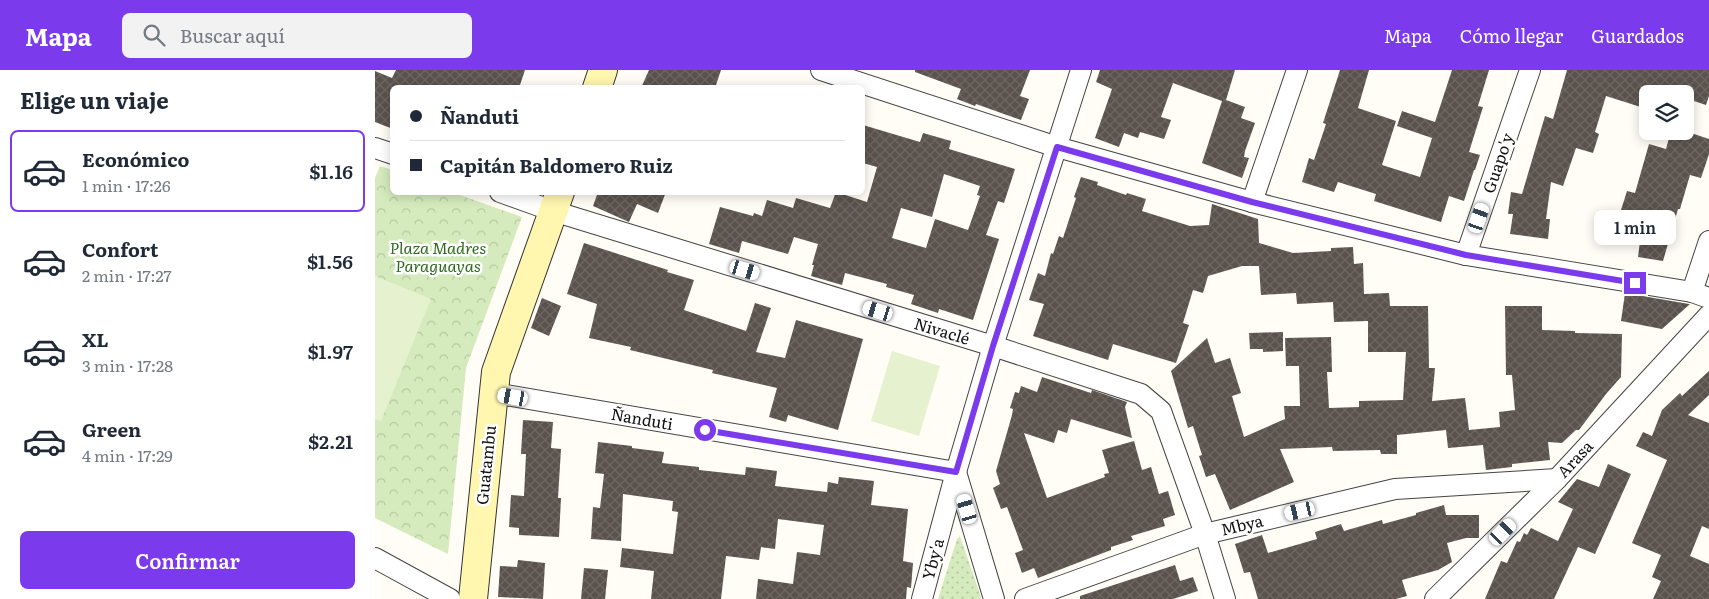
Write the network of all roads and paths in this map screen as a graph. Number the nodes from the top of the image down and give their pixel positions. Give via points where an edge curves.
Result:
1 (603, 70) edge
2 (821, 70) edge
3 (1081, 70) edge
4 (1297, 70) edge
5 (1530, 70) edge
6 (598, 85) edge
7 (1057, 147) junction
8 (375, 148) edge
9 (390, 153) edge
10 (517, 195) edge
11 (557, 202) edge
12 (1252, 202) junction
13 (1709, 242) edge
14 (1466, 255) junction
15 (1701, 295) edge
16 (1709, 314) edge
17 (993, 346) junction
18 (494, 394) junction
19 (956, 472) junction
20 (1557, 479) junction
21 (1205, 534) junction
22 (375, 558) edge
23 (450, 599) edge
24 (473, 599) edge
25 (922, 599) edge
26 (994, 599) edge
27 (1025, 599) edge
28 (1225, 599) edge
29 (1435, 599) edge

1 - 6 street
2 - 7 street
3 - 7 street, Yby'a
4 - 12 street
5 - 14 street, Guapo'y
7 - 12 street
7 - 17 street, Yby'a
8 - 9 street
10 - 11 street, Nivaclé
11 - 17 street, Nivaclé
11 - 18 street, Guatambu via 496,372
12 - 14 street
13 - 15 street
14 - 15 street
16 - 20 street, Arasa
17 - 19 street, Yby'a
17 - 21 street, Nivaclé via 1141,394 1161,411
18 - 19 street, Ñanduti
18 - 24 street, Guatambu
19 - 25 street, Yby'a
19 - 26 street
20 - 21 street, Mbya via 1395,489
20 - 29 street, Arasa
21 - 27 street, Mbya
21 - 28 street, Nivaclé
22 - 23 street

